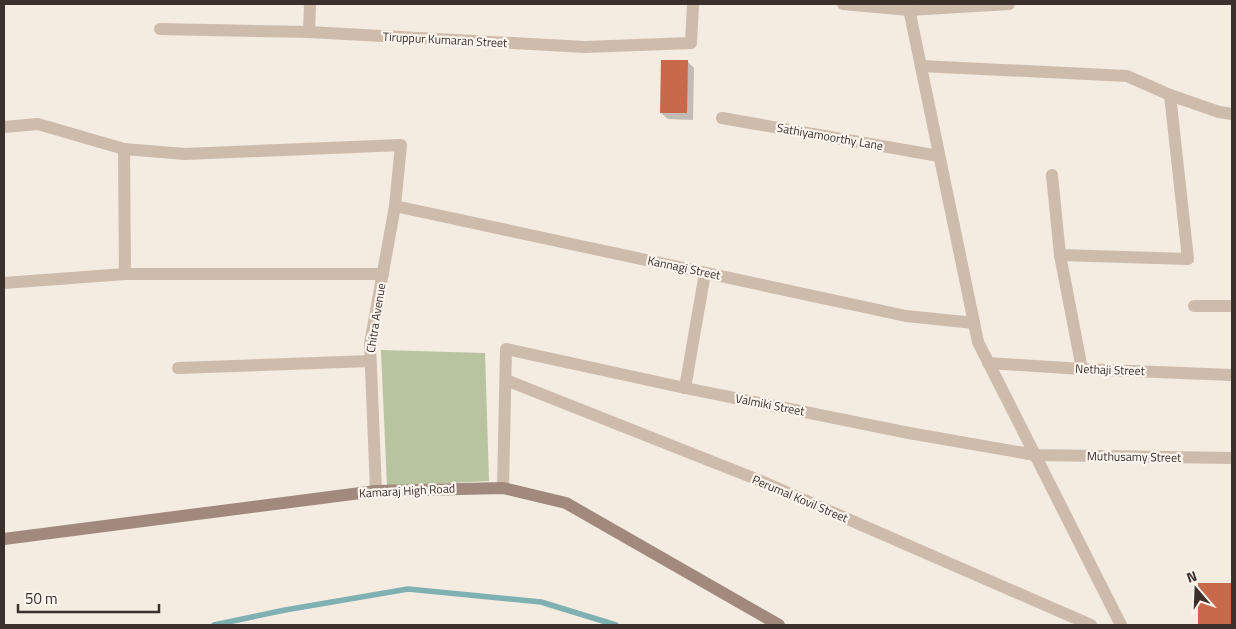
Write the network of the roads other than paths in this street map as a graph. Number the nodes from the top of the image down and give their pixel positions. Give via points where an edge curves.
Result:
1 (310, 4) edge
2 (692, 4) edge
3 (843, 4) edge
4 (1009, 4) edge
5 (908, 7) edge
6 (160, 29) dead end
7 (309, 32) junction
8 (921, 66) junction
9 (1170, 94) junction
10 (1232, 114) edge
11 (722, 118) dead end
12 (4, 127) edge
13 (124, 149) junction
14 (939, 156) junction
15 (1052, 175) dead end
16 (395, 206) junction
17 (1060, 255) junction
18 (705, 273) junction
19 (125, 274) junction
20 (383, 274) junction
21 (4, 283) edge
22 (1194, 306) dead end
23 (1232, 306) edge
24 (974, 323) junction
25 (370, 361) junction
26 (988, 363) junction
27 (178, 368) dead end
28 (1082, 369) junction
29 (1232, 375) edge
30 (506, 380) junction
31 (685, 388) junction
32 (1035, 455) junction
33 (1232, 458) edge
34 (503, 488) junction
35 (376, 491) junction
36 (4, 538) edge
37 (779, 625) edge
38 (1091, 625) edge
39 (1121, 625) edge

1 - 7 street
2 - 7 street, Tiruppur Kumaran Street via 691,43 585,47
3 - 5 street
4 - 5 street
5 - 8 street
6 - 7 street, Tiruppur Kumaran Street
8 - 9 street via 1127,76
8 - 14 street
9 - 10 street
9 - 17 street via 1188,259
11 - 14 street, Sathiyamoorthy Lane
12 - 13 street via 38,124
13 - 16 street, Chitra Avenue via 186,154 401,145
13 - 19 street
14 - 24 street
15 - 17 street
16 - 18 street, Kannagi Street
16 - 20 street, Chitra Avenue
17 - 28 street
18 - 24 street, Kannagi Street via 906,316
18 - 31 street
19 - 20 street
19 - 21 street
20 - 25 street, Chitra Avenue via 370,344
22 - 23 street
24 - 26 street via 978,342
25 - 27 street
25 - 35 street, Chitra Avenue
26 - 28 street, Nethaji Street
26 - 32 street
28 - 29 street, Nethaji Street
30 - 31 street, Valmiki Street via 506,349
30 - 34 street
30 - 38 street, Perumal Kovil Street via 756,479
31 - 32 street, Valmiki Street
32 - 33 street, Muthusamy Street
32 - 39 street
34 - 35 street, Kamaraj High Road
34 - 37 street, Kamaraj High Road via 566,503
35 - 36 street, Kamaraj High Road

